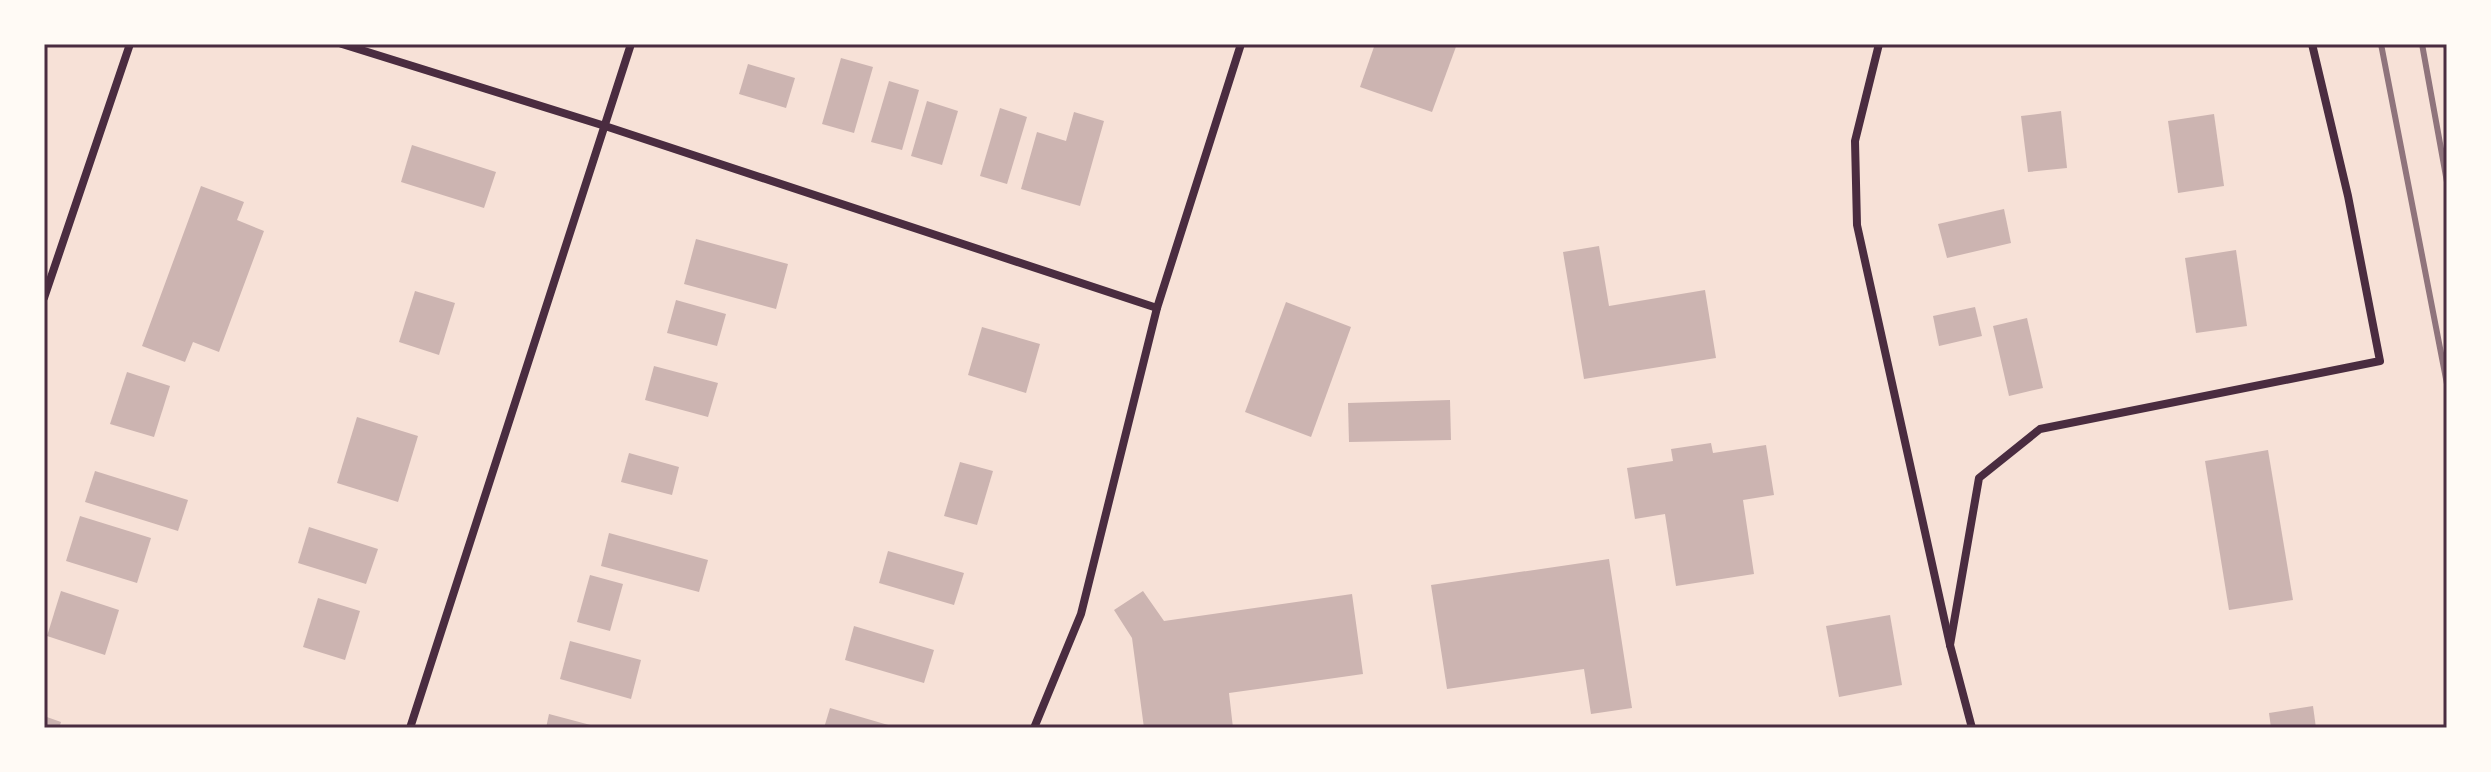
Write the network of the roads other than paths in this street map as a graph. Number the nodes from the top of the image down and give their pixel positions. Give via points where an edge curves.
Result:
1 (130, 44) edge
2 (342, 44) edge
3 (631, 44) edge
4 (1241, 44) edge
5 (1879, 44) edge
6 (2312, 44) edge
7 (605, 126) junction
8 (44, 298) edge
9 (1157, 308) junction
10 (1950, 645) junction
11 (410, 728) edge
12 (1034, 728) edge
13 (1972, 728) edge

1 - 8 street
2 - 7 street
3 - 7 street
4 - 9 street
5 - 10 street via 1855,141 1857,225
6 - 10 street via 2380,361 2040,429 1979,478
7 - 9 street
7 - 11 street
9 - 12 street via 1081,614
10 - 13 street

